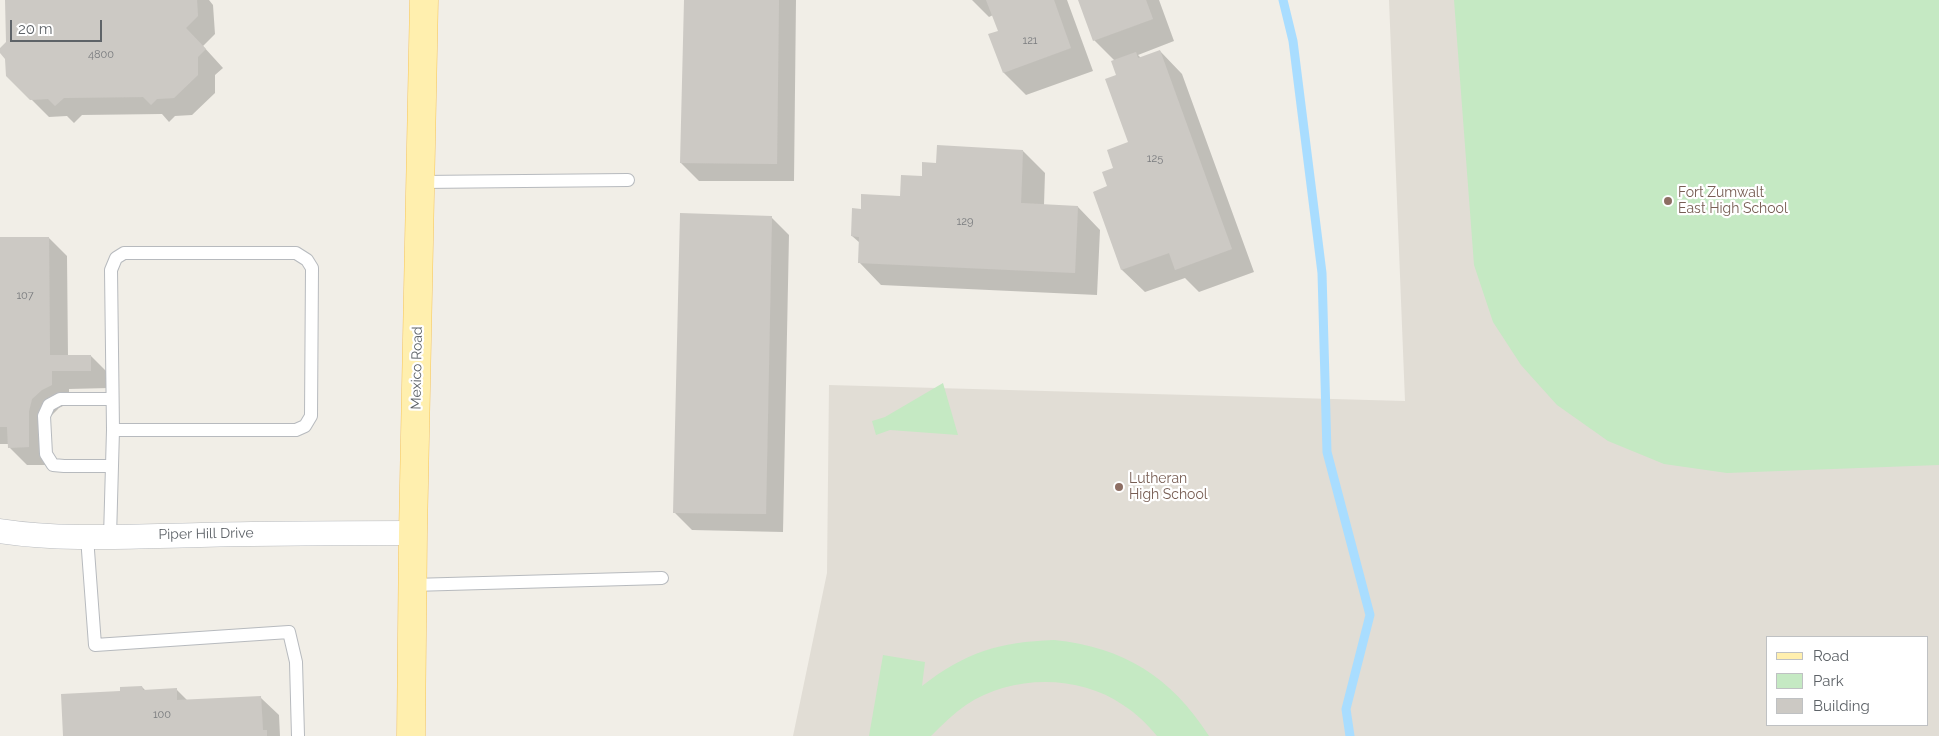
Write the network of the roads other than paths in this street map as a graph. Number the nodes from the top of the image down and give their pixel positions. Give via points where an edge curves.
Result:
1 (424, 0) edge
2 (628, 180) dead end
3 (421, 182) junction
4 (112, 399) junction
5 (112, 430) junction
6 (111, 466) junction
7 (0, 531) edge
8 (413, 533) junction
9 (99, 537) junction
10 (662, 578) dead end
11 (412, 585) junction
12 (298, 736) edge
13 (411, 736) edge

1 - 3 main road, Mexico Road
2 - 3 lane
3 - 8 main road, Mexico Road
4 - 5 lane
4 - 5 lane via 111,270 116,258 124,253 296,253 307,260 312,268 311,416 305,426 296,430
4 - 6 lane via 60,399 49,405 44,416 46,454 54,465
5 - 6 lane
6 - 9 lane
7 - 9 street, Piper Hill Drive via 35,536
8 - 9 street, Piper Hill Drive
8 - 11 main road, Mexico Road
9 - 12 lane via 95,645 289,632 296,662
10 - 11 lane
11 - 13 main road, Mexico Road

